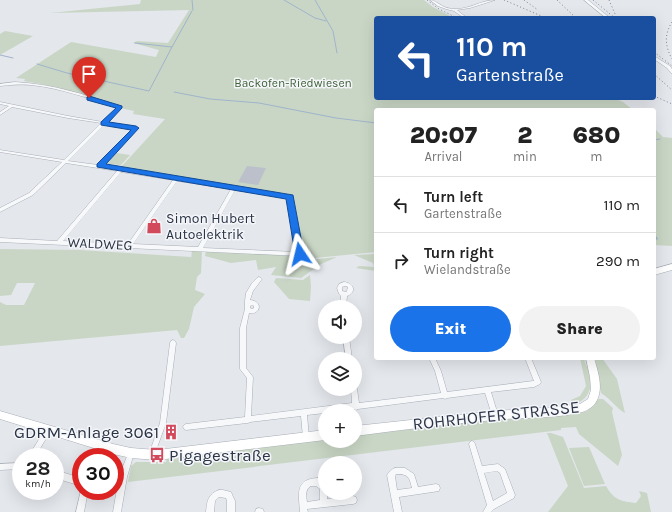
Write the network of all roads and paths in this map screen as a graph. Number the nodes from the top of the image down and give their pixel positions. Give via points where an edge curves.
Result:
1 (431, 0) edge
2 (494, 0) edge
3 (587, 0) edge
4 (455, 10) junction
5 (463, 16) edge
6 (606, 16) edge
7 (656, 58) edge
8 (671, 66) edge
9 (672, 72) edge
10 (0, 85) edge
11 (0, 103) edge
12 (12, 105) junction
13 (0, 114) edge
14 (104, 124) junction
15 (0, 151) edge
16 (65, 161) junction
17 (100, 166) junction
18 (121, 169) junction
19 (177, 178) junction
20 (234, 187) junction
21 (0, 210) edge
22 (0, 240) edge
23 (59, 242) junction
24 (129, 246) junction
25 (200, 249) junction
26 (672, 267) edge
27 (656, 271) edge
28 (260, 279) dead end
29 (344, 294) dead end
30 (344, 300) edge
31 (173, 343) dead end
32 (433, 360) edge
33 (529, 360) edge
34 (591, 360) edge
35 (487, 391) junction
36 (444, 396) junction
37 (362, 406) edge
38 (318, 411) edge
39 (304, 413) junction
40 (0, 415) edge
41 (495, 415) junction
42 (248, 420) junction
43 (186, 426) dead end
44 (48, 430) junction
45 (362, 430) edge
46 (318, 436) edge
47 (306, 438) junction
48 (472, 444) dead end
49 (37, 448) edge
50 (132, 453) junction
51 (152, 454) junction
52 (12, 466) edge
53 (0, 467) edge
54 (480, 470) junction
55 (436, 488) dead end
56 (416, 491) junction
57 (395, 494) junction
58 (82, 500) edge
59 (353, 500) dead end
60 (324, 503) junction
61 (303, 509) edge
62 (489, 509) edge
63 (80, 512) edge
64 (117, 512) edge
65 (210, 512) edge
66 (231, 512) edge
67 (398, 512) edge

1 - 4 street via 442,8
2 - 4 street
3 - 6 street
4 - 5 street
7 - 8 street
8 - 9 street
10 - 14 street via 41,84 120,107
11 - 12 street
12 - 13 street
12 - 14 street
14 - 16 street
14 - 17 street via 136,128
15 - 16 street
16 - 17 street
16 - 21 street via 31,194
17 - 18 street
18 - 19 street
18 - 23 street
19 - 20 street
19 - 24 street
20 - 25 street
20 - 25 street, WALDWEG via 290,197 300,254
22 - 23 street, WALDWEG
23 - 24 street, WALDWEG
24 - 25 street, WALDWEG
26 - 27 main road
28 - 42 street via 250,287 243,328 243,369 250,377
29 - 30 street
31 - 51 street via 163,423
32 - 36 street
33 - 35 street via 538,382
34 - 41 main road, ROHRHOFER STRASSE via 596,381 592,400 586,407
35 - 36 street
35 - 41 street
36 - 37 street
38 - 39 street
39 - 42 street
39 - 47 street
40 - 44 main road
41 - 45 main road, ROHRHOFER STRASSE
42 - 43 street
44 - 49 street
44 - 50 main road
46 - 47 main road
47 - 51 main road
48 - 54 street
50 - 51 main road
50 - 64 street via 123,477
52 - 53 street
54 - 62 street
54 - 62 street via 498,467 503,471 511,495
55 - 56 street
56 - 57 street
56 - 57 street via 412,476 400,470 392,476
57 - 67 street
58 - 63 street
59 - 60 street
60 - 61 street
60 - 61 street via 323,488 318,482 312,482 302,489
65 - 66 street via 210,500 223,493 228,495 231,501

